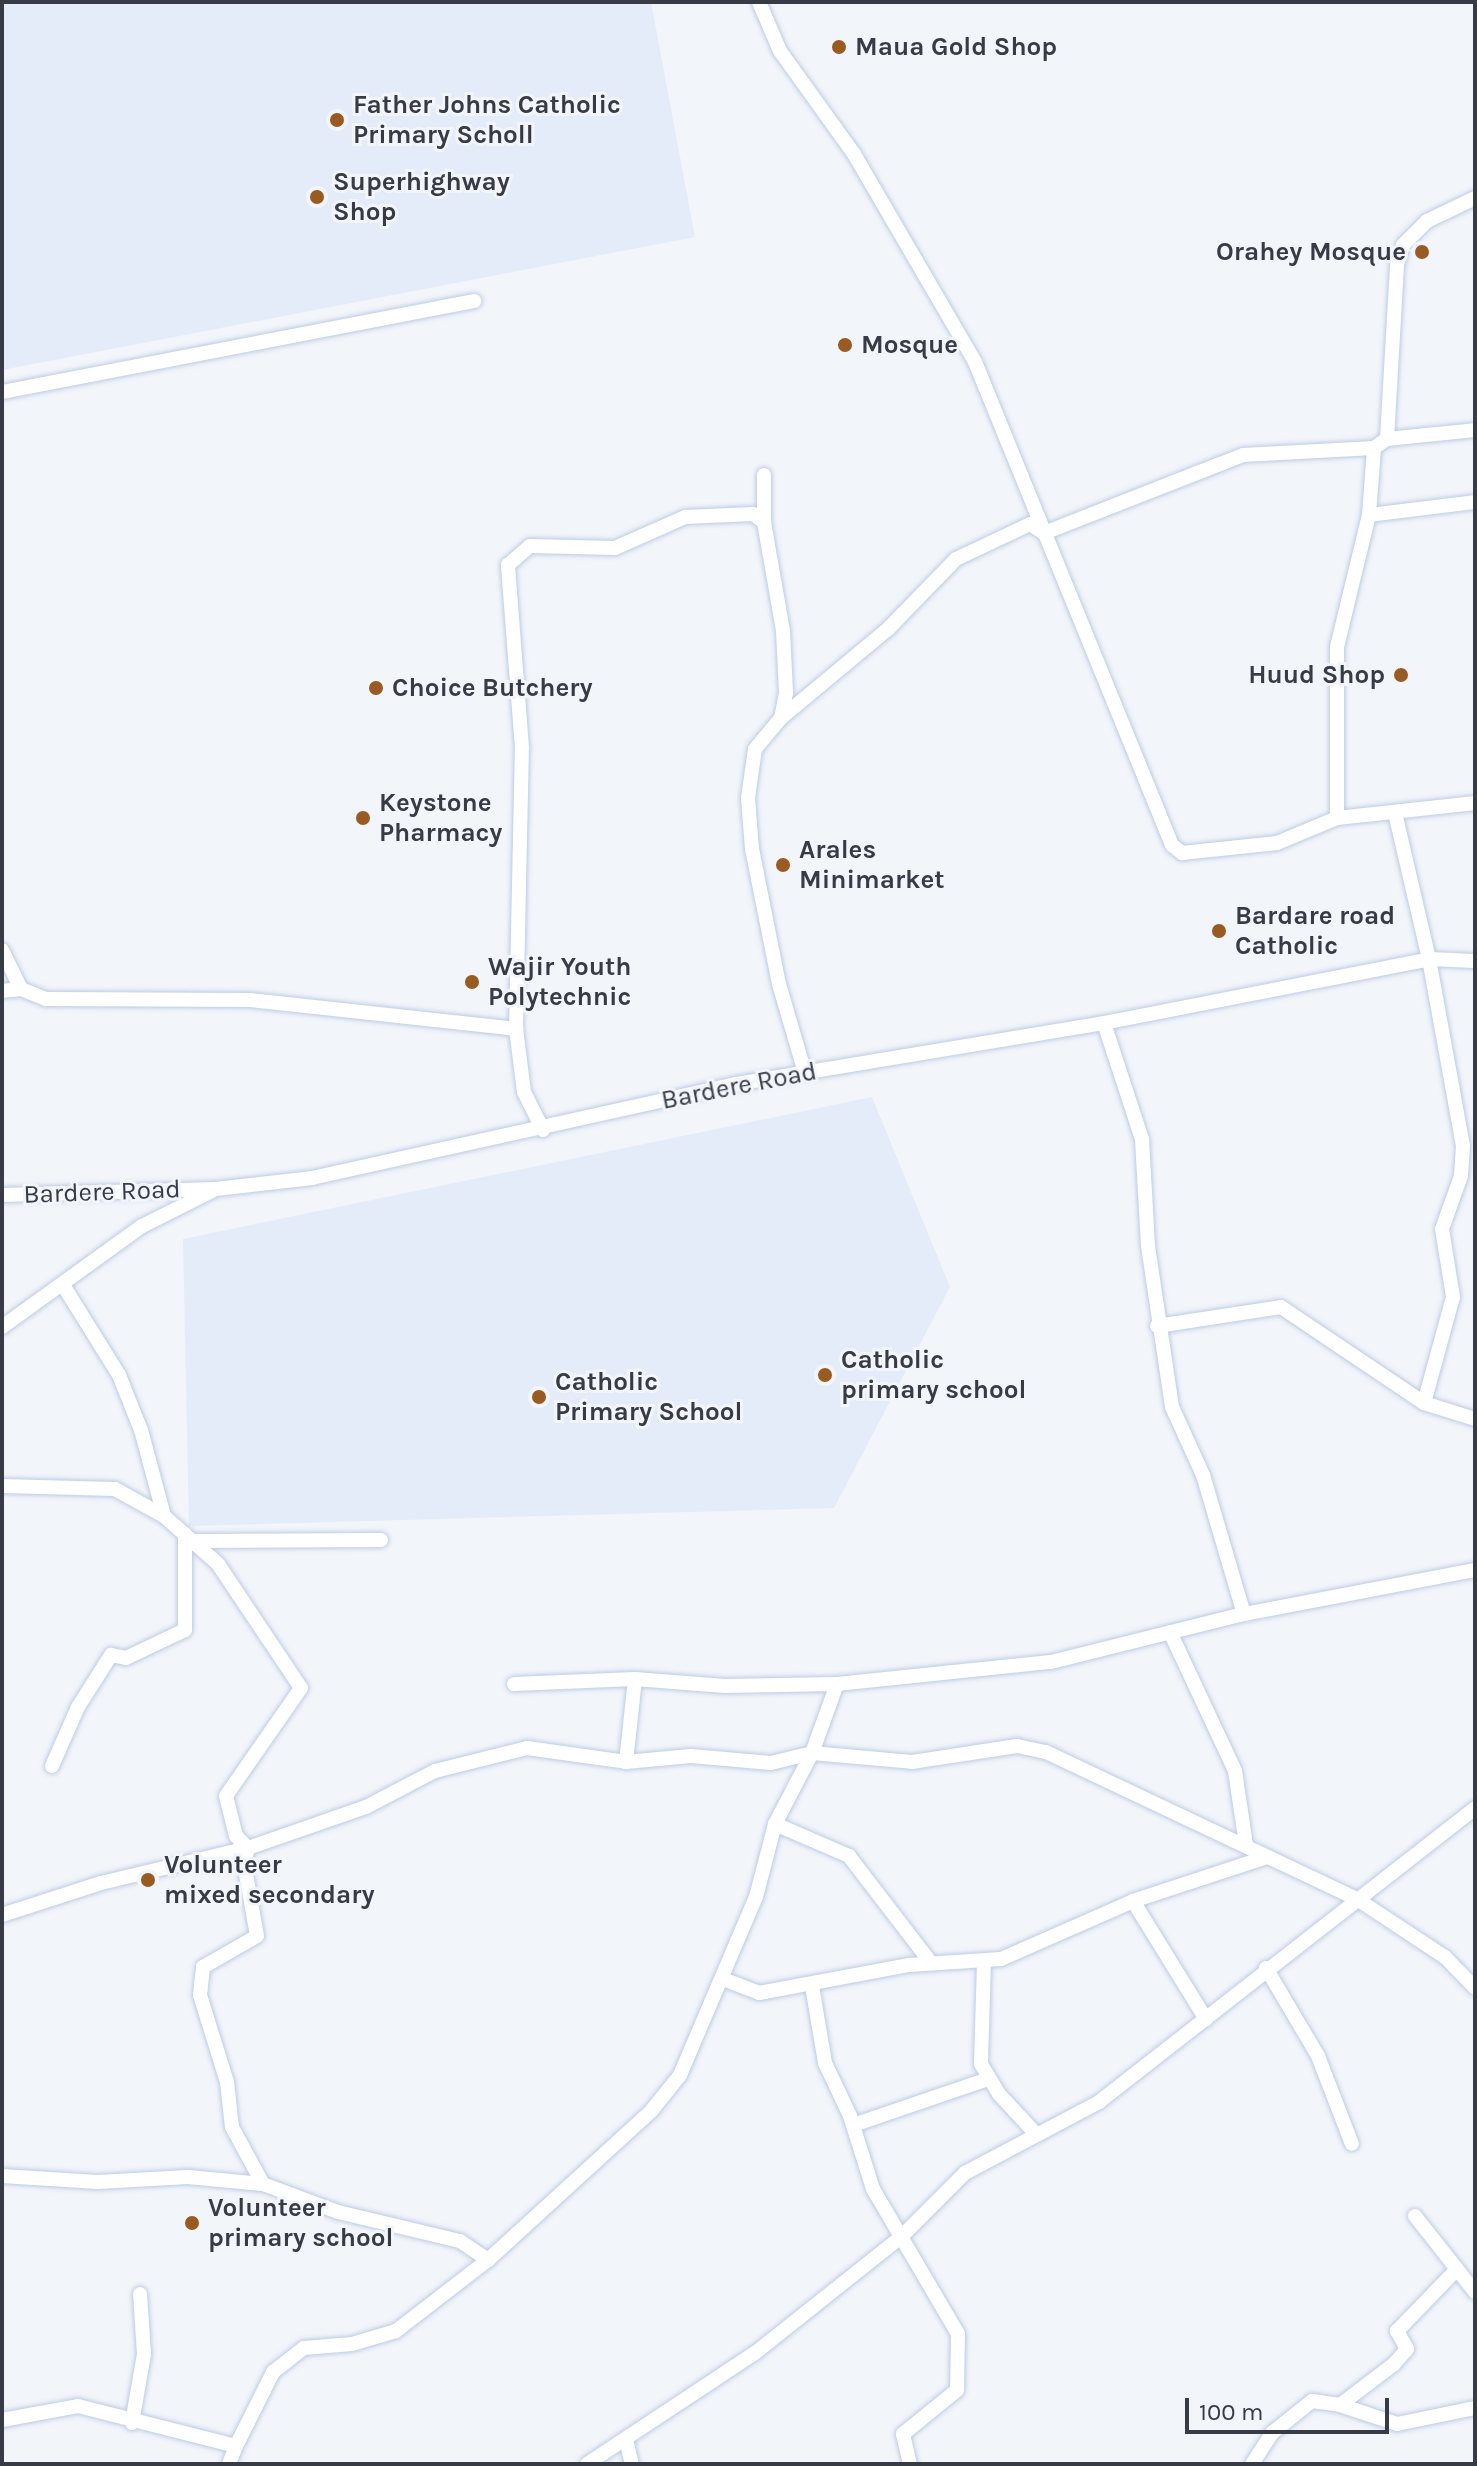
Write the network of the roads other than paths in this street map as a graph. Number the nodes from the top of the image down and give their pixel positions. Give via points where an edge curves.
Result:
1 (759, 2) edge
2 (1475, 198) edge
3 (474, 301) dead end
4 (2, 392) edge
5 (1475, 430) edge
6 (1380, 444) junction
7 (764, 475) dead end
8 (1475, 502) edge
9 (1369, 515) junction
10 (764, 522) junction
11 (1044, 533) junction
12 (781, 718) junction
13 (1475, 803) edge
14 (1395, 813) junction
15 (1337, 818) junction
16 (2, 950) edge
17 (1429, 959) junction
18 (1475, 961) edge
19 (21, 989) junction
20 (2, 991) edge
21 (1104, 1023) junction
22 (516, 1029) junction
23 (805, 1073) junction
24 (543, 1130) junction
25 (216, 1189) junction
26 (2, 1195) edge
27 (63, 1285) junction
28 (1157, 1326) junction
29 (2, 1327) edge
30 (1424, 1403) junction
31 (1475, 1419) edge
32 (2, 1486) edge
33 (164, 1516) junction
34 (189, 1538) junction
35 (381, 1540) dead end
36 (1475, 1570) edge
37 (1244, 1614) junction
38 (1170, 1632) junction
39 (635, 1679) junction
40 (514, 1684) dead end
41 (837, 1684) junction
42 (812, 1753) junction
43 (626, 1762) junction
44 (52, 1766) dead end
45 (1475, 1808) edge
46 (775, 1824) junction
47 (1246, 1845) junction
48 (248, 1848) junction
49 (1267, 1857) junction
50 (1357, 1899) junction
51 (1133, 1901) junction
52 (2, 1915) edge
53 (984, 1962) junction
54 (931, 1963) junction
55 (1266, 1968) junction
56 (723, 1979) junction
57 (812, 1986) junction
58 (1475, 1988) edge
59 (1206, 2019) junction
60 (988, 2079) junction
61 (853, 2125) junction
62 (1036, 2134) junction
63 (1352, 2144) dead end
64 (2, 2176) edge
65 (263, 2184) junction
66 (1415, 2216) dead end
67 (901, 2237) junction
68 (488, 2260) junction
69 (1475, 2266) edge
70 (1461, 2275) junction
71 (1475, 2292) edge
72 (140, 2294) dead end
73 (1340, 2405) junction
74 (1475, 2408) edge
75 (2, 2420) edge
76 (132, 2423) junction
77 (626, 2439) junction
78 (236, 2446) junction
79 (229, 2464) edge
80 (587, 2464) edge
81 (632, 2464) edge
82 (910, 2464) edge
83 (1252, 2464) edge

1 - 11 street via 780,51 854,154 975,362
2 - 6 street via 1427,221 1403,245
3 - 4 street
5 - 6 street
6 - 9 street
6 - 11 street via 1243,455
7 - 10 street
8 - 9 street
9 - 15 street via 1337,647
10 - 12 street via 783,631 786,693
10 - 22 street via 753,514 685,517 615,548 530,546 508,565 522,748
11 - 12 street via 1030,524 956,559 877,639
11 - 15 street via 1172,845 1182,853 1277,843
12 - 23 street via 755,749 748,798 752,849 779,984
13 - 14 street
14 - 15 street
14 - 17 street
16 - 19 street
17 - 18 street, Bardere Road
17 - 21 street, Bardere Road
17 - 30 street via 1463,1163 1442,1229 1453,1297 1450,1317
19 - 20 street
19 - 22 street via 46,999 250,1000
21 - 23 street, Bardere Road
21 - 28 street via 1142,1139
22 - 24 street via 524,1092
23 - 24 street, Bardere Road
24 - 25 street, Bardere Road via 312,1178
25 - 26 street, Bardere Road
25 - 27 street via 142,1226
27 - 29 street
27 - 33 street via 119,1375 141,1430
28 - 30 street via 1281,1307
28 - 37 street via 1178,1430 1203,1475
30 - 31 street
32 - 33 street via 115,1489
33 - 34 street
34 - 35 street
34 - 44 street via 185,1630 126,1658 111,1655 78,1707
34 - 48 street via 218,1564 301,1688 226,1796 236,1836
36 - 37 street
37 - 38 street
38 - 41 street via 1051,1662
38 - 47 street via 1235,1771
39 - 40 street
39 - 41 street via 725,1686
39 - 43 street
41 - 42 street
42 - 43 street via 771,1763 691,1756
42 - 46 street
42 - 47 street via 912,1762 987,1747 1032,1749
43 - 48 street via 527,1748 485,1756 435,1771 366,1807
45 - 50 street
46 - 54 street via 849,1856
46 - 56 street via 756,1897
47 - 49 street
48 - 52 street via 101,1883
48 - 65 street via 244,1863 257,1936 203,1967 200,1995 227,2082 232,2127
49 - 50 street
49 - 51 street
50 - 55 street
50 - 58 street via 1445,1957
51 - 53 street via 1023,1952
51 - 59 street
53 - 54 street
53 - 60 street via 978,2047
54 - 57 street via 866,1971
55 - 59 street
55 - 63 street via 1318,2056
56 - 57 street via 759,1993
56 - 68 street via 686,2065 652,2110
57 - 61 street via 825,2063
59 - 62 street via 1099,2102
60 - 61 street
60 - 62 street
61 - 67 street via 873,2189
62 - 67 street via 965,2173
64 - 65 street via 98,2182 188,2177
65 - 68 street via 338,2212 460,2241
66 - 70 street
67 - 77 street via 755,2353
67 - 82 street via 958,2334 960,2368 957,2390 903,2434
68 - 78 street via 396,2331 352,2344 304,2348 273,2372
69 - 70 street
70 - 71 street
70 - 73 street via 1397,2331 1407,2349 1394,2364
72 - 76 street via 144,2354
73 - 74 street via 1397,2424
73 - 83 street via 1312,2401 1272,2433
75 - 76 street via 78,2406
76 - 78 street
77 - 80 street
77 - 81 street
78 - 79 street

